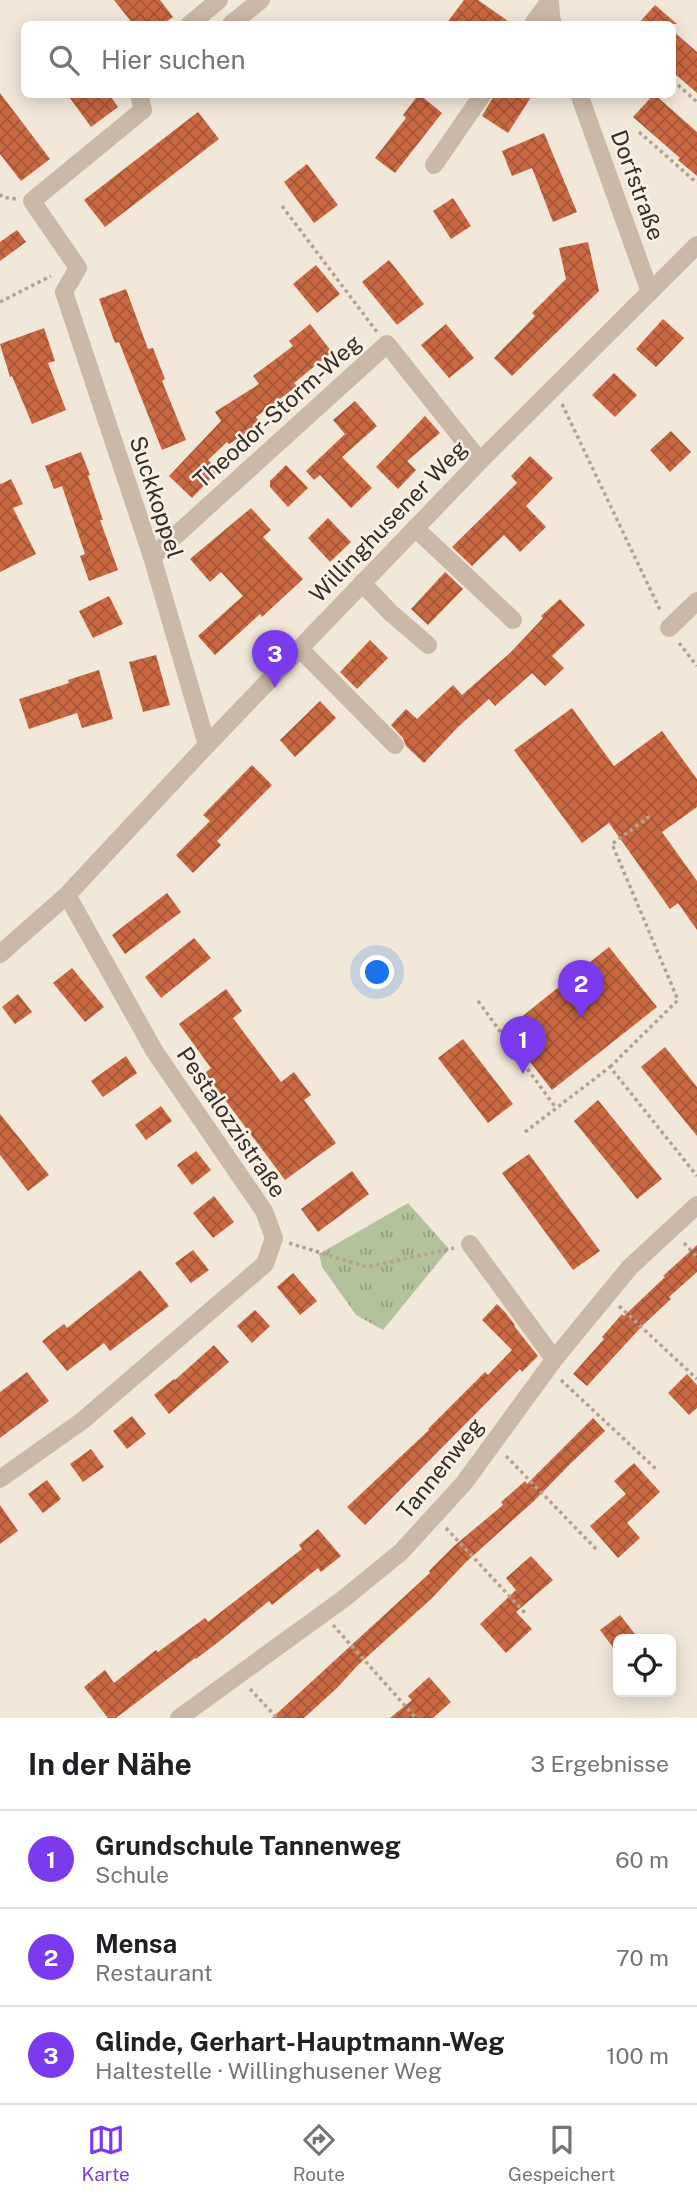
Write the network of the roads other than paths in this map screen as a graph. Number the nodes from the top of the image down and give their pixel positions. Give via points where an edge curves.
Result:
1 (219, 0) edge
2 (261, 0) edge
3 (550, 0) edge
4 (194, 21) edge
5 (235, 21) edge
6 (535, 21) edge
7 (552, 21) edge
8 (481, 98) edge
9 (580, 98) edge
10 (141, 102) edge
11 (434, 164) dead end
12 (697, 245) edge
13 (650, 292) junction
14 (480, 461) junction
15 (415, 528) junction
16 (152, 557) junction
17 (362, 583) junction
18 (697, 601) edge
19 (513, 620) dead end
20 (669, 628) road end
21 (428, 645) dead end
22 (299, 649) junction
23 (206, 745) junction
24 (395, 745) dead end
25 (67, 895) junction
26 (0, 954) edge
27 (697, 1205) edge
28 (470, 1244) road end
29 (551, 1363) junction
30 (0, 1479) edge
31 (199, 1712) edge
32 (179, 1718) edge

1 - 4 street
2 - 5 street
3 - 6 street
3 - 7 street
8 - 11 street
9 - 13 street, Dorfstraße
10 - 16 street, Suckkoppel via 32,201 78,268 64,292
12 - 13 street, Willinghusener Weg
13 - 14 street, Willinghusener Weg
14 - 15 street, Willinghusener Weg
14 - 16 street, Theodor-Storm-Weg via 387,344
15 - 17 street, Willinghusener Weg
15 - 19 street
16 - 23 street, Suckkoppel
17 - 21 street
17 - 22 street, Willinghusener Weg
18 - 20 street
22 - 23 street, Willinghusener Weg
22 - 24 street
23 - 25 street, Willinghusener Weg
25 - 26 street, Willinghusener Weg
25 - 30 street, Pestalozzistraße via 155,1052 264,1211 274,1238 265,1264 82,1421
27 - 29 street, Tannenweg via 630,1267
28 - 29 street
29 - 31 street, Tannenweg via 464,1483 401,1552 237,1676
31 - 32 street, Tannenweg

